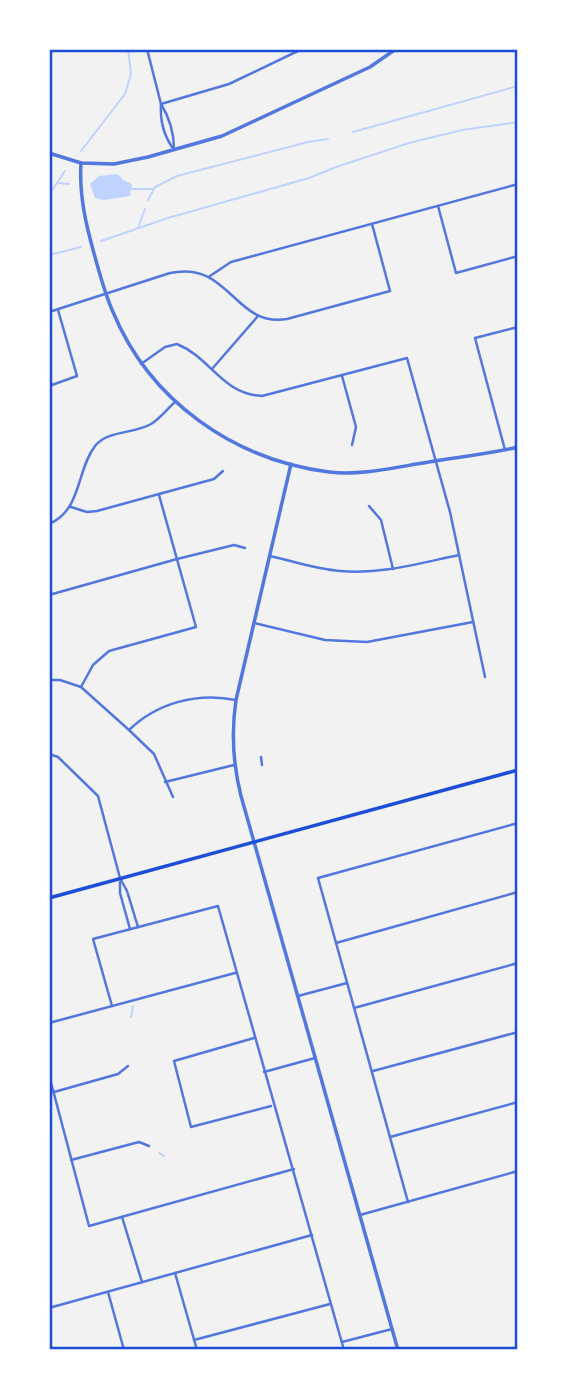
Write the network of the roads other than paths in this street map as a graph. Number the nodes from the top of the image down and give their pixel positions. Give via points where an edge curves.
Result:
1 (148, 49) edge
2 (302, 49) edge
3 (396, 49) edge
4 (161, 104) junction
5 (174, 149) junction
6 (49, 153) edge
7 (81, 163) junction
8 (518, 184) edge
9 (438, 206) junction
10 (372, 224) junction
11 (518, 256) edge
12 (210, 276) junction
13 (106, 294) junction
14 (58, 309) junction
15 (49, 312) edge
16 (258, 316) junction
17 (518, 327) edge
18 (141, 364) junction
19 (211, 370) junction
20 (342, 376) junction
21 (49, 386) edge
22 (175, 402) junction
23 (352, 445) dead end
24 (518, 447) edge
25 (505, 450) junction
26 (436, 461) junction
27 (291, 464) junction
28 (223, 471) dead end
29 (159, 495) junction
30 (369, 506) dead end
31 (71, 507) junction
32 (49, 524) edge
33 (245, 548) dead end
34 (459, 555) junction
35 (270, 556) junction
36 (177, 559) junction
37 (393, 569) junction
38 (49, 596) edge
39 (473, 622) junction
40 (254, 623) junction
41 (485, 677) dead end
42 (49, 680) edge
43 (81, 687) junction
44 (236, 700) junction
45 (129, 730) junction
46 (50, 754) edge
47 (261, 757) dead end
48 (234, 765) junction
49 (262, 765) dead end
50 (518, 770) edge
51 (165, 782) junction
52 (173, 797) dead end
53 (518, 823) edge
54 (255, 842) junction
55 (120, 878) junction
56 (518, 892) edge
57 (49, 898) edge
58 (138, 927) junction
59 (130, 929) junction
60 (335, 943) junction
61 (518, 963) edge
62 (236, 972) junction
63 (347, 983) junction
64 (298, 996) junction
65 (112, 1006) junction
66 (354, 1008) junction
67 (49, 1023) edge
68 (518, 1032) edge
69 (254, 1038) junction
70 (316, 1058) junction
71 (128, 1066) dead end
72 (372, 1071) junction
73 (264, 1072) junction
74 (49, 1075) edge
75 (54, 1092) junction
76 (518, 1102) edge
77 (273, 1105) junction
78 (390, 1137) junction
79 (149, 1146) dead end
80 (71, 1160) junction
81 (294, 1169) junction
82 (518, 1171) edge
83 (408, 1202) junction
84 (360, 1215) junction
85 (122, 1217) junction
86 (313, 1235) junction
87 (175, 1273) junction
88 (142, 1282) junction
89 (108, 1292) junction
90 (331, 1304) junction
91 (49, 1308) edge
92 (392, 1329) junction
93 (49, 1338) edge
94 (194, 1340) junction
95 (342, 1342) junction
96 (50, 1343) edge
97 (52, 1350) edge
98 (124, 1350) edge
99 (197, 1350) edge
100 (344, 1350) edge
101 (398, 1350) edge

1 - 4 street
2 - 4 street via 229,84
3 - 5 street via 370,67 247,126
4 - 5 street via 164,128
5 - 7 street via 114,164
6 - 7 street
7 - 13 street via 83,215
8 - 9 street
9 - 10 street
9 - 11 street via 456,273
10 - 12 street via 231,262
10 - 16 street via 390,290 287,319
12 - 13 street via 188,270
12 - 16 street
13 - 14 street
13 - 18 street
14 - 15 street
14 - 21 street via 77,376
16 - 19 street
17 - 25 street via 475,338
18 - 19 street via 177,344
18 - 22 street
19 - 20 street via 236,391 262,396
20 - 23 street via 356,427
20 - 26 street via 407,358
22 - 27 street via 227,440
22 - 31 street via 151,424 102,440 95,447
24 - 25 street
25 - 26 street
26 - 27 street via 360,473
26 - 34 street
27 - 35 street
28 - 29 street via 214,479
29 - 31 street via 97,511
29 - 36 street
30 - 37 street via 381,520
31 - 32 street
33 - 36 street via 234,545
34 - 37 street
34 - 39 street
35 - 37 street via 338,571
35 - 40 street
36 - 38 street
36 - 43 street via 196,627 109,651 93,665
39 - 40 street via 367,642 325,640
39 - 41 street
40 - 44 street
42 - 43 street
43 - 45 street
44 - 45 street via 209,696 177,703 149,713
44 - 48 street
45 - 51 street via 154,754
46 - 55 street via 98,796
47 - 49 street
48 - 51 street
48 - 54 street
50 - 54 main road
51 - 52 street
53 - 60 street via 318,878
54 - 55 main road
54 - 64 street
55 - 57 main road
55 - 58 street
55 - 59 street
56 - 60 street
58 - 59 street
58 - 62 street via 218,906
59 - 65 street via 93,939
60 - 63 street
61 - 66 street
62 - 65 street
62 - 69 street
63 - 64 street
63 - 66 street
64 - 70 street
65 - 67 street
66 - 72 street
68 - 72 street
69 - 73 street
69 - 77 street via 174,1061 191,1127
70 - 73 street
70 - 84 street
71 - 75 street via 118,1074
72 - 78 street
73 - 77 street
74 - 75 street
75 - 80 street
76 - 78 street
77 - 81 street
78 - 83 street
79 - 80 street via 139,1142
80 - 85 street via 89,1226
81 - 85 street
81 - 86 street
82 - 83 street
83 - 84 street
84 - 92 street
85 - 88 street
86 - 87 street
86 - 90 street
87 - 88 street
87 - 94 street
88 - 89 street
89 - 91 street
89 - 98 street
90 - 94 street
90 - 95 street
92 - 95 street
92 - 101 street
93 - 96 street
94 - 99 street
95 - 100 street
96 - 97 street

